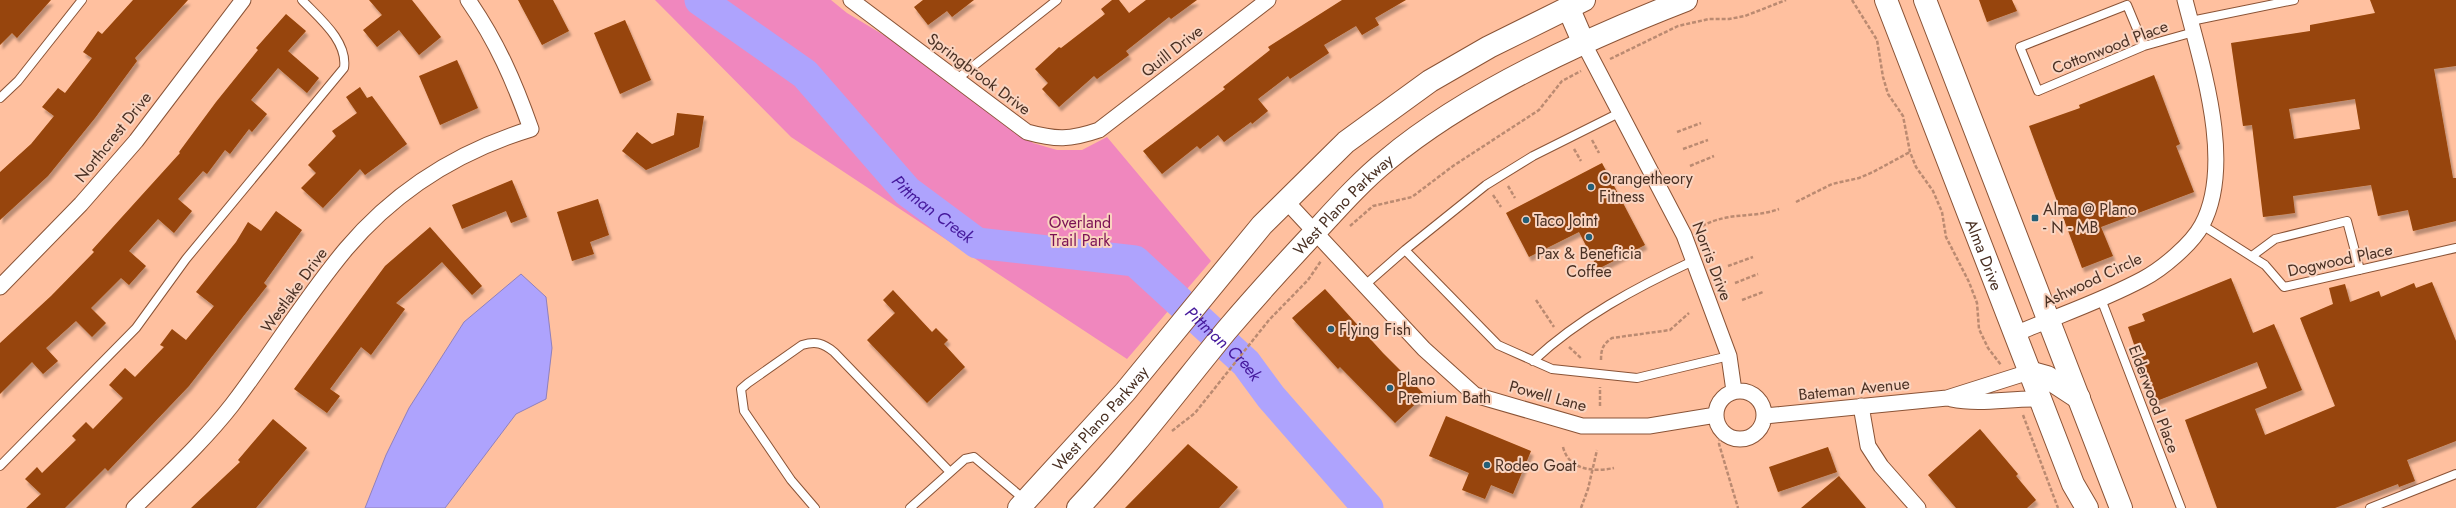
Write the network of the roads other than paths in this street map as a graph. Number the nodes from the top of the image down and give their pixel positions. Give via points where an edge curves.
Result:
1 (82, 0) edge
2 (244, 0) edge
3 (302, 0) edge
4 (468, 0) edge
5 (1057, 0) edge
6 (1268, 0) edge
7 (1686, 0) edge
8 (1886, 0) edge
9 (1926, 0) edge
10 (2185, 0) edge
11 (2294, 0) edge
12 (857, 2) edge
13 (1576, 4) edge
14 (2192, 26) junction
15 (1584, 44) junction
16 (2144, 46) junction
17 (956, 79) junction
18 (0, 98) edge
19 (1619, 113) junction
20 (1099, 130) joint
21 (1286, 201) junction
22 (2202, 225) junction
23 (1322, 238) junction
24 (2456, 248) edge
25 (1405, 250) junction
26 (2252, 256) junction
27 (1693, 261) junction
28 (2360, 270) junction
29 (1365, 285) junction
30 (0, 287) edge
31 (2101, 299) junction
32 (2048, 320) junction
33 (2014, 334) junction
34 (1729, 356) junction
35 (1533, 361) junction
36 (2029, 372) junction
37 (1734, 391) junction
38 (1947, 398) junction
39 (2079, 398) junction
40 (2040, 399) junction
41 (1861, 406) junction
42 (1716, 415) junction
43 (1765, 416) junction
44 (0, 466) edge
45 (950, 472) junction
46 (2456, 474) edge
47 (1026, 506) edge
48 (134, 508) edge
49 (815, 508) edge
50 (910, 508) edge
51 (1078, 508) edge
52 (1918, 508) edge
53 (2087, 508) edge
54 (2121, 508) edge
55 (2180, 508) edge
56 (2370, 508) edge

1 - 18 lane via 18,81
2 - 30 street, Northcrest Drive via 136,141 81,204
3 - 44 lane via 340,45 345,56 344,68 186,259 136,328
4 - 48 street, Westlake Drive via 490,30 512,75 531,129 463,155 420,181 381,213 346,249 231,406
5 - 17 lane
6 - 20 street, Quill Drive
7 - 15 main road, West Plano Parkway
8 - 33 main road, Alma Drive
9 - 32 main road
10 - 14 street, Ashwood Circle
11 - 14 lane, Cottonwood Place
12 - 17 street, Springbrook Drive
13 - 15 main road
13 - 21 main road, West Plano Parkway via 1489,47 1430,81 1346,142
14 - 16 lane, Cottonwood Place
14 - 22 street, Ashwood Circle via 2213,113 2216,164 2211,197
15 - 19 street, Norris Drive
15 - 23 main road, West Plano Parkway via 1482,95 1414,138 1364,180
16 - 16 lane, Cottonwood Place via 2038,91 2020,47 2127,5
17 - 20 street, Springbrook Drive via 1027,132 1051,139 1076,138
19 - 25 lane via 1532,156 1480,189
19 - 27 street, Norris Drive via 1684,235
21 - 23 street, Powell Lane
21 - 47 main road, West Plano Parkway via 1262,225
22 - 26 lane, Dogwood Place
22 - 31 street, Ashwood Circle via 2178,254 2166,263 2144,279
23 - 29 street, Powell Lane
23 - 51 main road, West Plano Parkway via 1243,312 1130,450
24 - 28 lane, Dogwood Place
25 - 29 lane
25 - 35 lane via 1498,345
26 - 28 lane, Dogwood Place via 2265,265 2284,287
26 - 28 lane via 2275,239 2347,220
27 - 34 street, Norris Drive
27 - 35 lane via 1653,279 1561,336
29 - 42 street, Powell Lane via 1424,349 1475,395 1582,426 1649,426
31 - 32 street, Ashwood Circle
31 - 55 lane, Elderwood Place
32 - 33 street, Ashwood Circle
32 - 39 main road
33 - 36 main road, Alma Drive
34 - 35 lane via 1637,378 1552,369
34 - 37 street, Norris Drive
36 - 38 street, Bateman Avenue
36 - 39 main road via 2047,377
36 - 40 main road, Alma Drive
37 - 42 street via 1720,400
37 - 43 street via 1749,392 1756,396 1761,401
38 - 40 street, Bateman Avenue via 1976,403 2016,398
38 - 41 street, Bateman Avenue
39 - 54 main road
40 - 53 main road, Alma Drive via 2073,484
41 - 43 street, Bateman Avenue
41 - 52 street via 1864,438 1868,446 1881,466
42 - 43 street via 1721,431 1728,436 1744,440 1758,432
45 - 47 lane via 965,459 974,457
45 - 49 lane via 834,352 824,344 812,342 802,345 748,383 741,389 741,400 744,411 791,480
45 - 50 lane
46 - 56 lane

